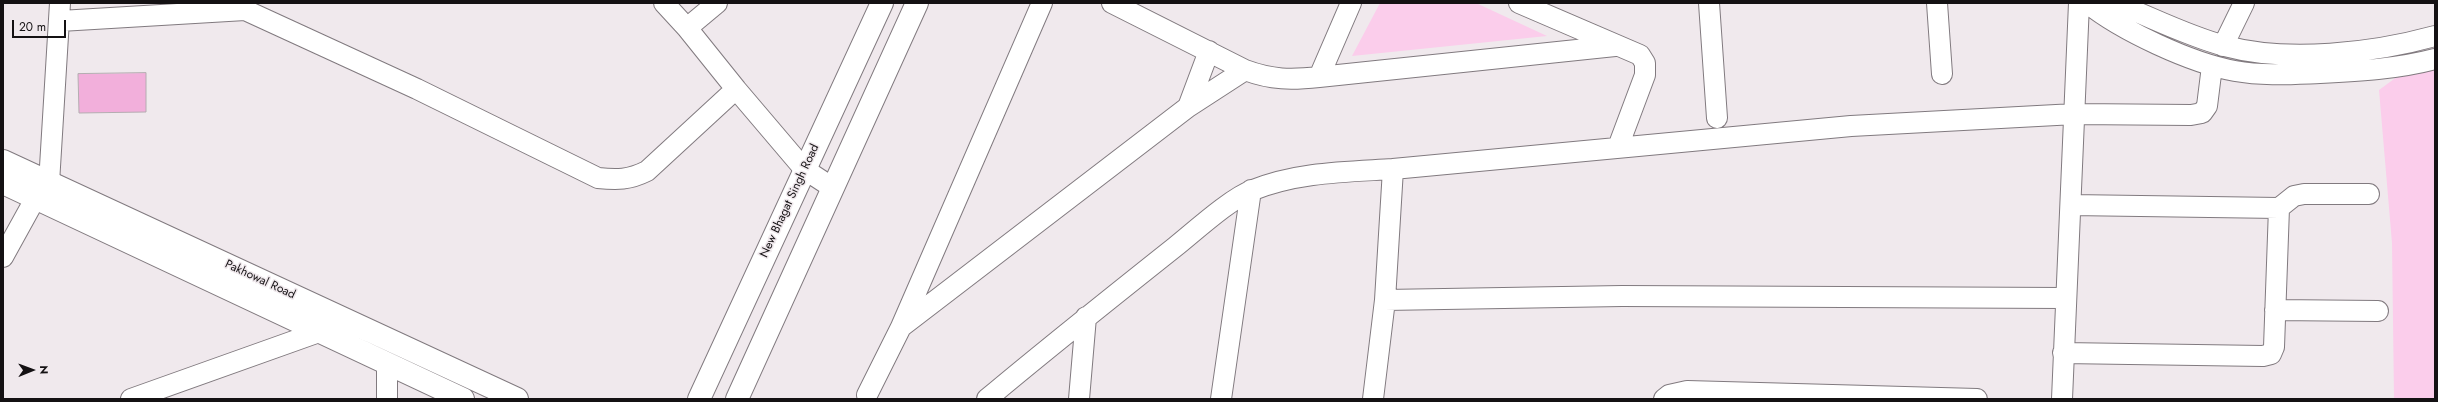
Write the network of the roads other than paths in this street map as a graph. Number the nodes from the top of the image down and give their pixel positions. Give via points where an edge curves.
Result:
1 (664, 3) edge
2 (717, 3) edge
3 (882, 3) edge
4 (917, 3) edge
5 (1042, 3) edge
6 (1112, 3) edge
7 (1351, 3) edge
8 (1519, 3) edge
9 (1709, 3) edge
10 (1937, 3) edge
11 (2079, 3) edge
12 (2087, 3) edge
13 (2115, 3) edge
14 (2244, 3) edge
15 (245, 6) edge
16 (60, 12) edge
17 (687, 28) junction
18 (2435, 36) edge
19 (1615, 46) junction
20 (2224, 46) junction
21 (1208, 52) junction
22 (2435, 59) edge
23 (2212, 66) junction
24 (1245, 70) junction
25 (1942, 74) dead end
26 (1319, 77) junction
27 (736, 89) junction
28 (1188, 107) junction
29 (2075, 114) junction
30 (1717, 118) dead end
31 (1618, 147) junction
32 (3, 161) edge
33 (804, 169) junction
34 (1393, 169) junction
35 (3, 183) edge
36 (833, 188) junction
37 (1251, 190) junction
38 (42, 191) junction
39 (2369, 194) dead end
40 (2071, 205) junction
41 (2278, 208) junction
42 (3, 256) edge
43 (2065, 298) junction
44 (1385, 300) junction
45 (2275, 310) junction
46 (2378, 311) dead end
47 (1086, 317) junction
48 (901, 327) junction
49 (319, 332) junction
50 (2063, 353) junction
51 (387, 364) junction
52 (867, 395) dead end
53 (151, 396) edge
54 (131, 399) edge
55 (387, 399) edge
56 (463, 399) edge
57 (517, 399) edge
58 (698, 399) edge
59 (737, 399) edge
60 (987, 399) edge
61 (1079, 399) edge
62 (1221, 399) edge
63 (1373, 399) edge
64 (1664, 399) edge
65 (1977, 399) edge
66 (2062, 399) edge

1 - 17 street
2 - 17 street
3 - 33 street, New Bhagat Singh Road
4 - 36 street
5 - 48 street
6 - 21 street
7 - 26 street
8 - 19 street
9 - 30 street
10 - 25 street
11 - 29 street
12 - 23 street via 2108,19
13 - 20 street
14 - 20 street
15 - 16 street
15 - 27 street via 598,178 632,179 647,171
16 - 38 street
17 - 27 street
18 - 20 street via 2409,43 2307,54 2268,53
19 - 26 street
19 - 31 street via 1640,55 1645,63 1645,75
21 - 24 street
21 - 28 street
22 - 23 street via 2412,65 2364,71 2304,74 2266,74
23 - 29 street via 2207,106 2202,113
24 - 26 street via 1266,78 1292,80
24 - 28 street
27 - 33 street
28 - 48 street
29 - 31 street via 1851,126
29 - 40 street
31 - 34 street
32 - 38 street, Pakhowal Road
33 - 36 street
33 - 58 street, New Bhagat Singh Road
34 - 37 street via 1322,173 1280,180
34 - 44 street
35 - 38 street, Pakhowal Road
36 - 59 street
37 - 47 street
37 - 62 street
38 - 42 street
38 - 49 street, Pakhowal Road
38 - 57 street, Pakhowal Road
39 - 41 street via 2304,194 2294,196
40 - 41 street
40 - 43 street
41 - 45 street
43 - 44 street via 1622,296
43 - 50 street
44 - 63 street
45 - 46 street
45 - 50 street via 2274,348 2271,354 2263,356
47 - 60 street
47 - 61 street
48 - 52 street
49 - 51 street, Pakhowal Road
49 - 53 street
50 - 66 street
51 - 55 street
51 - 56 street, Pakhowal Road
53 - 54 street
64 - 65 street via 1669,395 1687,391

